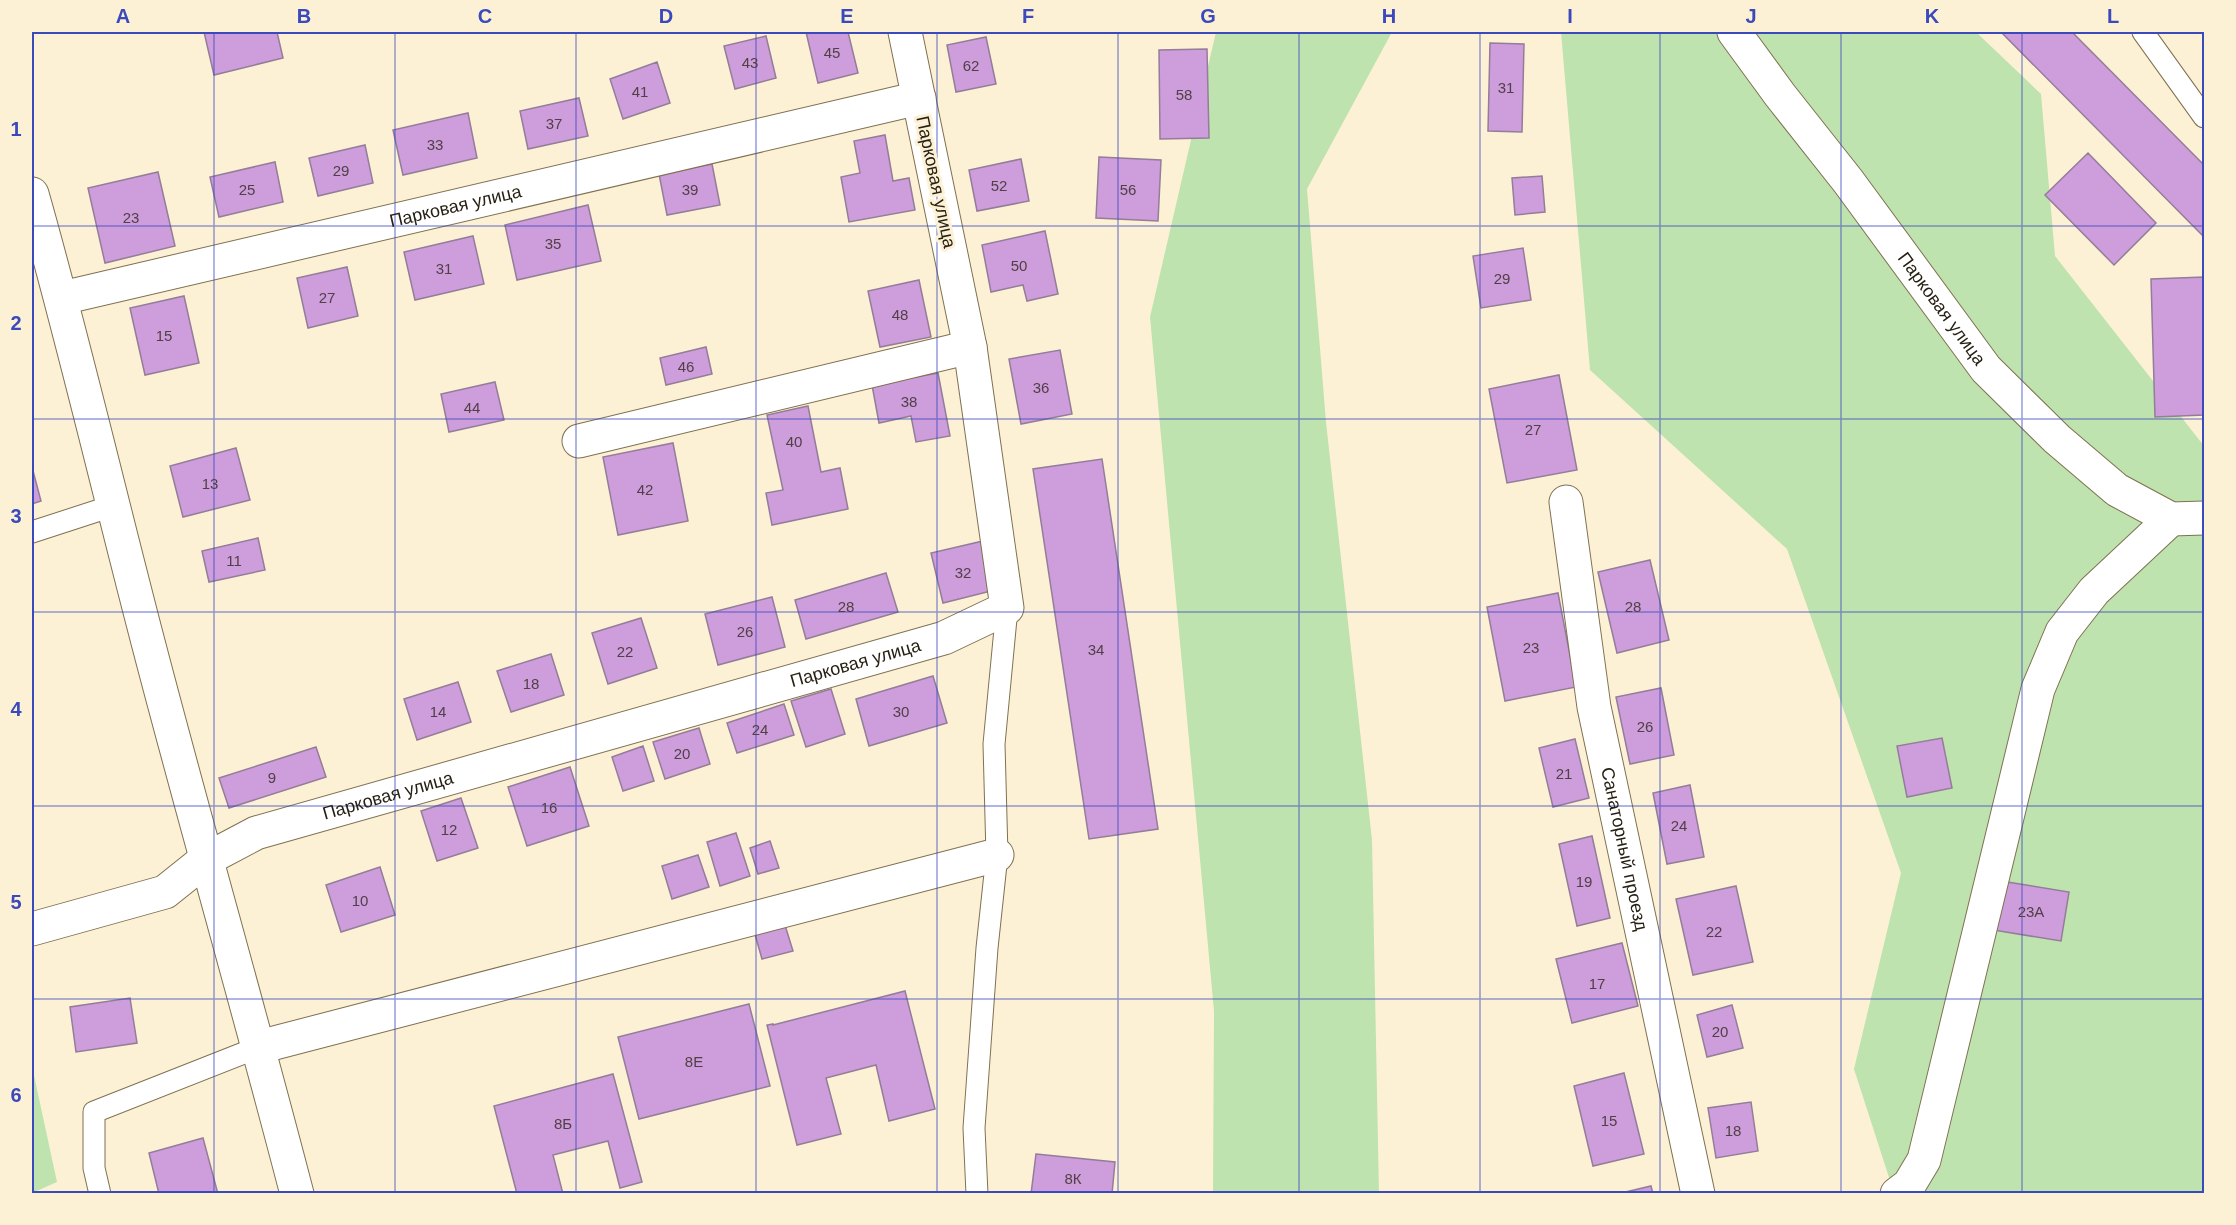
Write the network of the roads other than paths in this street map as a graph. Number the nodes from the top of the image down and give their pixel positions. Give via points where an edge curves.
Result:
1 (906, 32) edge
2 (1734, 32) edge
3 (2143, 32) edge
4 (919, 98) junction
5 (2205, 117) edge
6 (32, 194) edge
7 (62, 298) junction
8 (970, 347) junction
9 (579, 441) dead end
10 (1566, 502) dead end
11 (112, 506) junction
12 (2205, 518) edge
13 (2171, 519) junction
14 (32, 532) edge
15 (1007, 608) junction
16 (997, 855) junction
17 (205, 860) junction
18 (32, 930) edge
19 (259, 1047) junction
20 (100, 1194) edge
21 (297, 1194) edge
22 (977, 1194) edge
23 (1698, 1194) edge
24 (1897, 1194) edge

1 - 4 street, Парковая улица
2 - 13 street, Парковая улица via 1986,369 2057,439 2117,490
3 - 5 lane
4 - 7 street, Парковая улица
4 - 8 street, Парковая улица
6 - 7 street
7 - 11 street
8 - 9 street
8 - 15 street, Парковая улица
10 - 23 street, Санаторный проезд via 1594,707
11 - 14 lane
11 - 17 street
12 - 13 street, Парковая улица
13 - 24 street via 2094,591 2062,632 2038,689 1924,1160 1909,1185
15 - 16 lane via 994,744
15 - 17 street, Парковая улица via 944,638 256,832
16 - 19 street
16 - 22 lane via 974,1128
17 - 18 street, Парковая улица via 165,892
17 - 19 street
19 - 20 lane via 94,1112 94,1168
19 - 21 street

